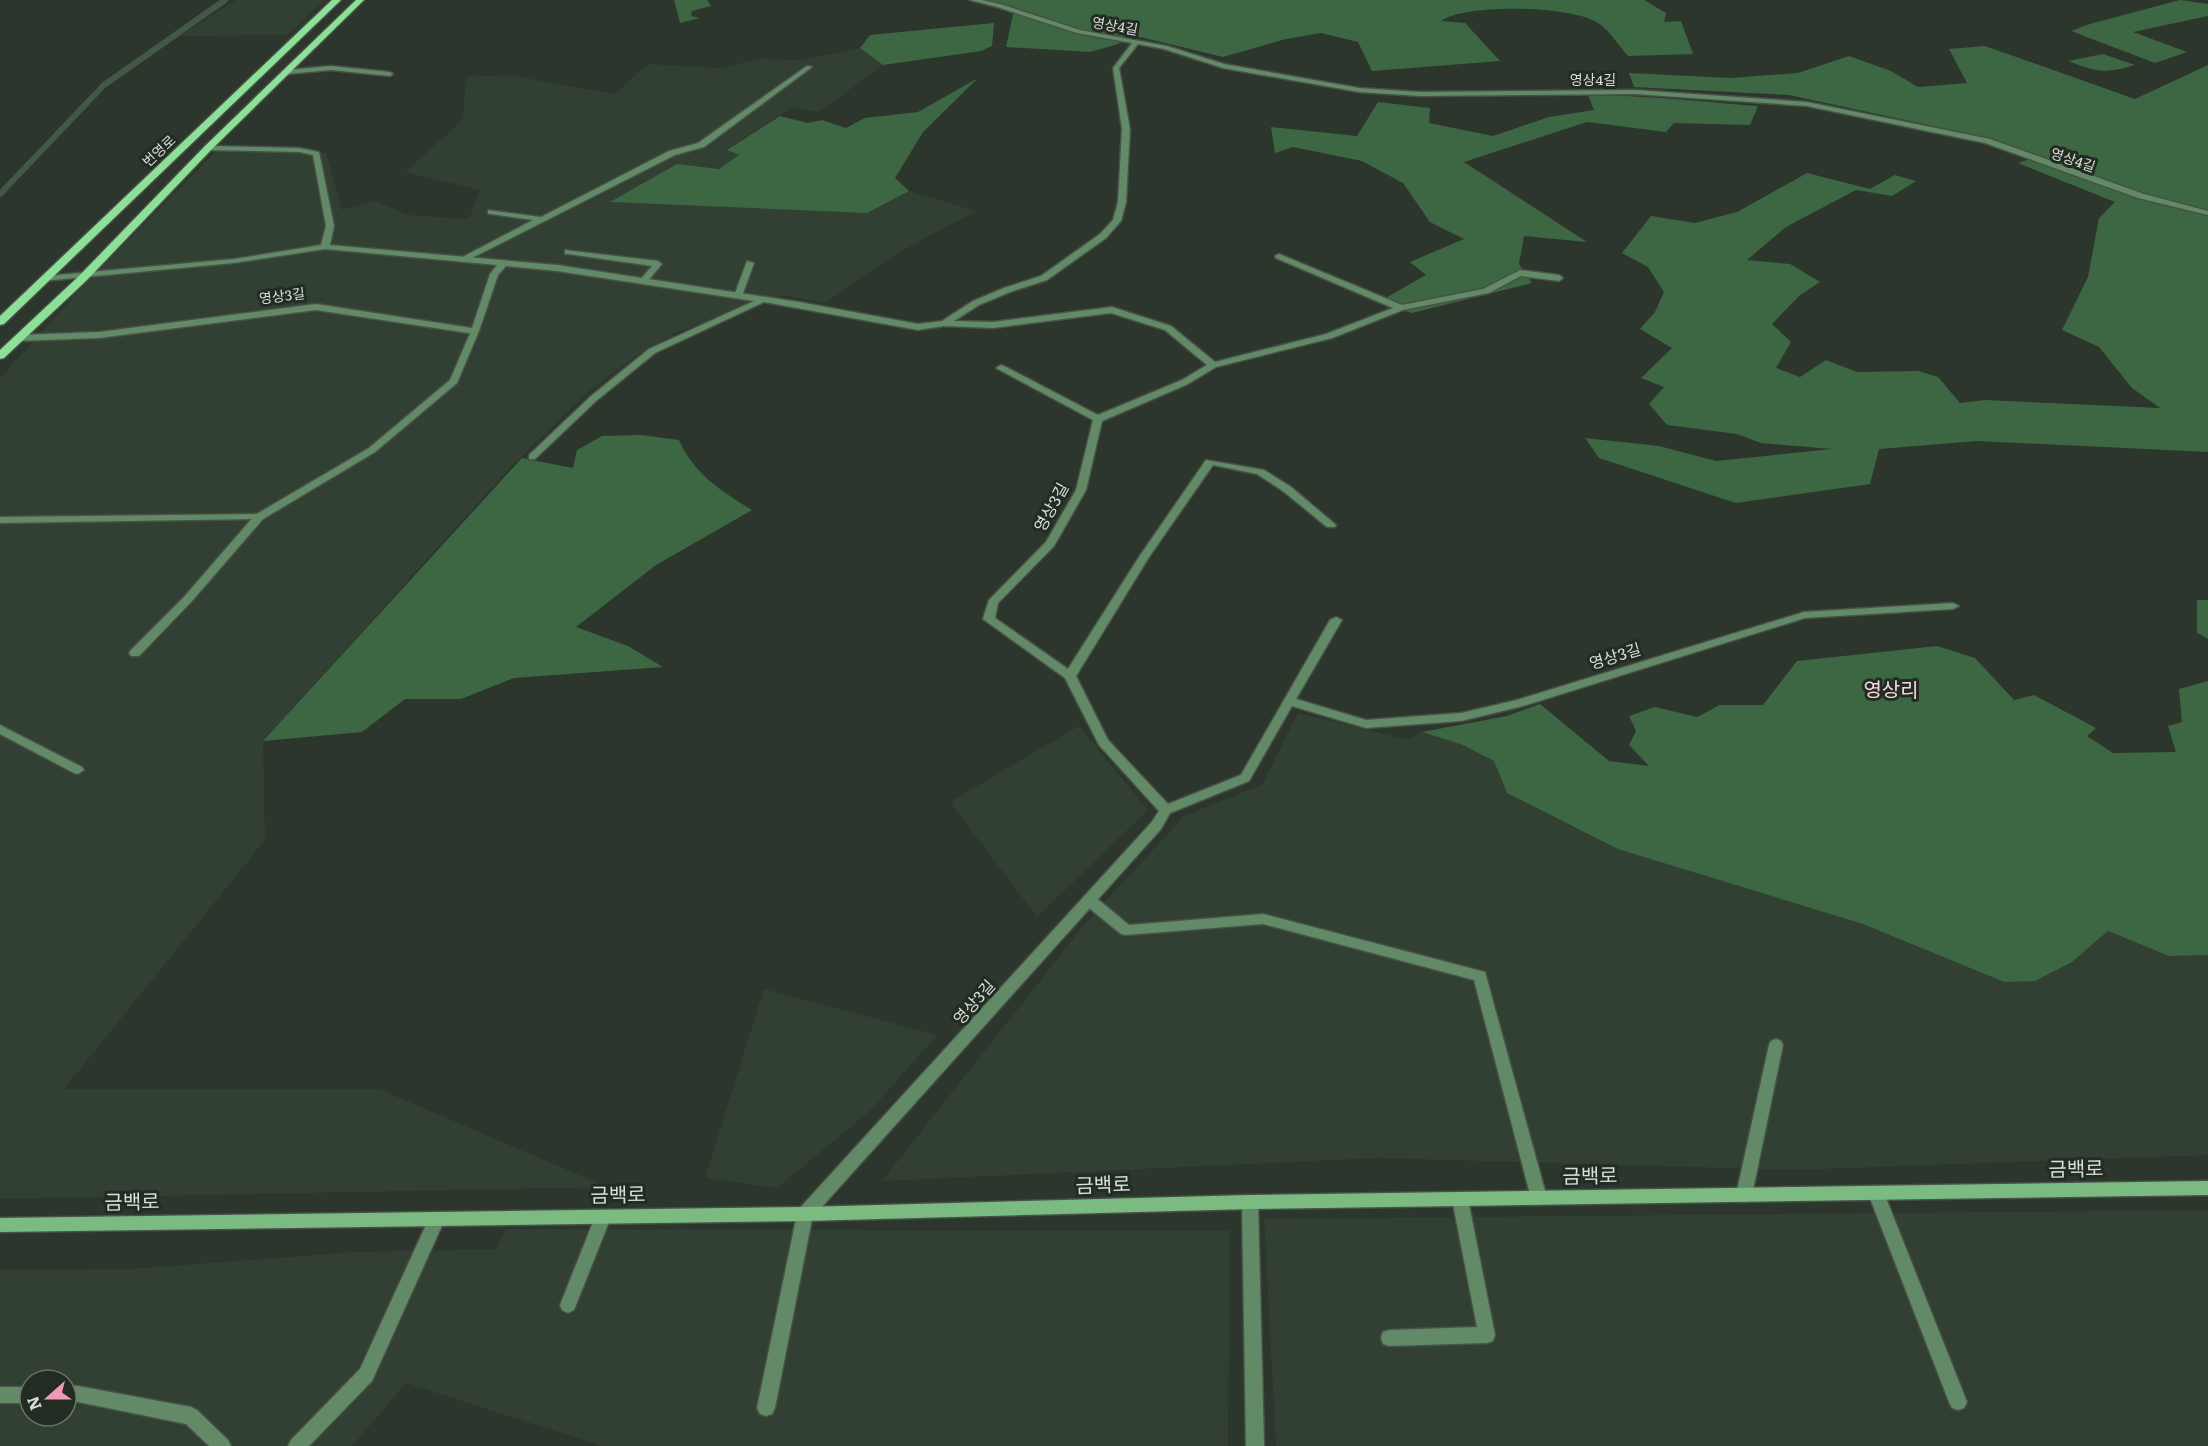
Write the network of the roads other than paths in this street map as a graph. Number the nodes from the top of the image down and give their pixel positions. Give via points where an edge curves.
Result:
1 (337, 0) edge
2 (360, 0) edge
3 (973, 0) edge
4 (1136, 42) junction
5 (809, 67) dead end
6 (287, 72) junction
7 (390, 74) dead end
8 (208, 148) junction
9 (491, 212) dead end
10 (2208, 213) edge
11 (541, 219) junction
12 (325, 247) junction
13 (568, 252) dead end
14 (1279, 256) dead end
15 (461, 260) junction
16 (750, 263) dead end
17 (503, 264) junction
18 (83, 278) junction
19 (1559, 278) dead end
20 (46, 279) junction
21 (643, 282) junction
22 (738, 296) junction
23 (762, 300) junction
24 (1401, 308) junction
25 (0, 322) edge
26 (944, 323) junction
27 (476, 331) junction
28 (18, 338) junction
29 (0, 356) edge
30 (1213, 365) junction
31 (1001, 368) dead end
32 (1098, 418) junction
33 (532, 457) dead end
34 (259, 517) junction
35 (0, 520) edge
36 (1331, 525) dead end
37 (1953, 606) dead end
38 (1336, 620) dead end
39 (135, 653) dead end
40 (1070, 676) junction
41 (1289, 701) junction
42 (0, 729) edge
43 (78, 770) dead end
44 (1166, 810) junction
45 (1089, 900) junction
46 (1776, 1045) dead end
47 (2208, 1188) edge
48 (1876, 1193) junction
49 (1744, 1195) junction
50 (1539, 1198) junction
51 (1460, 1199) junction
52 (1250, 1202) junction
53 (805, 1214) junction
54 (603, 1216) junction
55 (437, 1219) junction
56 (0, 1225) edge
57 (568, 1305) dead end
58 (1389, 1338) dead end
59 (78, 1394) edge
60 (0, 1395) edge
61 (18, 1395) edge
62 (1958, 1402) dead end
63 (766, 1408) dead end
64 (222, 1446) edge
65 (297, 1446) edge
66 (1255, 1446) edge

1 - 20 main road, 번영로
2 - 6 main road, 번영로
3 - 4 street, 영상4길 via 1079,32
4 - 10 street, 영상4길 via 1223,66 1384,92 1635,93 1807,104 1986,141 2141,196
4 - 26 street via 1116,68 1126,129 1122,202 1117,221 1103,236 1044,278 996,294
5 - 11 street via 701,145 672,153
6 - 7 street via 331,68
6 - 8 main road, 번영로
8 - 12 street via 316,154 330,226
8 - 18 main road, 번영로
9 - 11 street
11 - 15 street
12 - 15 street
12 - 18 street
13 - 21 street via 658,264
14 - 24 street
15 - 17 street
16 - 22 street
17 - 21 street
17 - 27 street via 494,274
18 - 20 street
18 - 28 main road, 번영로
19 - 24 street via 1520,273 1486,291
20 - 25 main road, 번영로
21 - 22 street
22 - 23 street
23 - 26 street via 918,327
23 - 33 street via 652,351 593,399
24 - 30 street via 1329,336
26 - 30 street via 993,326 1112,310 1168,328
27 - 28 street, 영상3길 via 316,307 99,335
27 - 34 street via 454,381 372,450
28 - 29 main road, 번영로
30 - 32 street via 1185,382
31 - 32 street
32 - 40 street, 영상3길 via 1081,490 1050,544 993,602 989,619
34 - 35 street
34 - 39 street
36 - 40 street via 1260,472 1210,462 1144,557
37 - 41 street, 영상3길 via 1804,615 1519,703 1461,717 1366,724
38 - 41 street
40 - 44 street, 영상3길 via 1103,742
41 - 44 street via 1245,778
42 - 43 street
44 - 45 street, 영상3길
45 - 50 street via 1126,930 1263,919 1480,976
45 - 53 street, 영상3길
46 - 49 street
47 - 48 street, 금백로
48 - 49 street, 금백로
48 - 62 street
49 - 50 street, 금백로
50 - 51 street, 금백로
51 - 52 street, 금백로
51 - 58 street via 1487,1335
52 - 53 street, 금백로
52 - 66 street
53 - 54 street, 금백로
53 - 63 street
54 - 55 street, 금백로
54 - 57 street
55 - 56 street, 금백로
55 - 65 street via 366,1375
59 - 64 street via 191,1416
60 - 61 street

